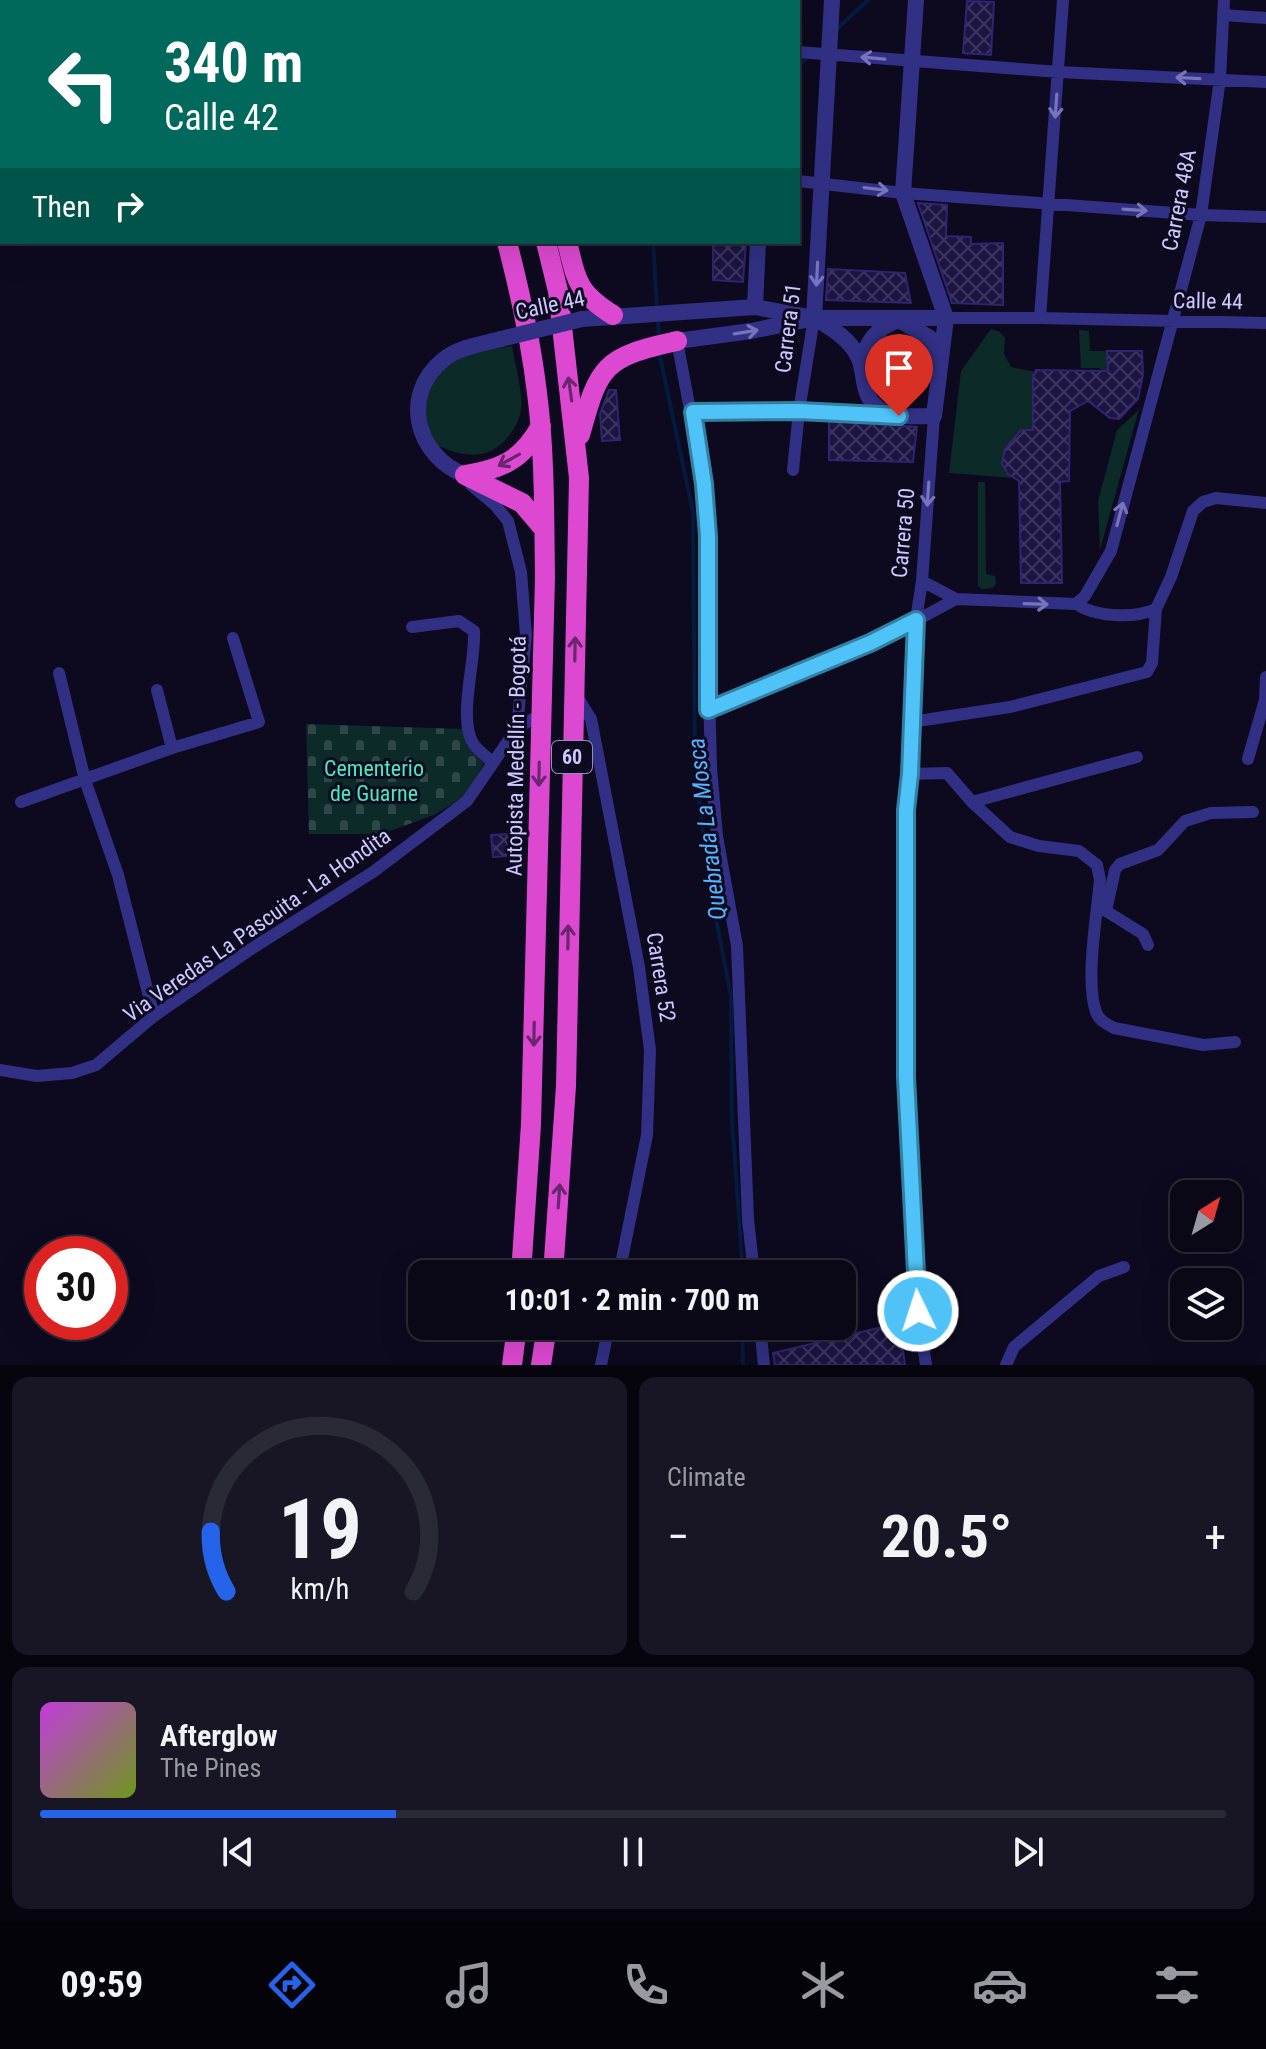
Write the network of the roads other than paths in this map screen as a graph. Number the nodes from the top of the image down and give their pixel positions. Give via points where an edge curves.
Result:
1 (832, 0) edge
2 (916, 0) edge
3 (1063, 0) edge
4 (1224, 0) edge
5 (1223, 15) junction
6 (1266, 18) edge
7 (800, 52) edge
8 (829, 54) junction
9 (912, 61) junction
10 (1059, 72) junction
11 (1220, 79) junction
12 (1266, 82) edge
13 (800, 181) edge
14 (821, 183) junction
15 (903, 193) junction
16 (1050, 203) junction
17 (1201, 215) junction
18 (1266, 217) edge
19 (507, 244) edge
20 (546, 244) edge
21 (568, 244) edge
22 (758, 244) edge
23 (755, 307) junction
24 (622, 315) junction
25 (814, 318) junction
26 (946, 318) junction
27 (1040, 318) junction
28 (899, 320) junction
29 (1171, 322) junction
30 (1266, 323) edge
31 (674, 342) junction
32 (861, 365) junction
33 (940, 371) junction
34 (799, 411) junction
35 (693, 412) junction
36 (899, 416) junction
37 (934, 416) junction
38 (541, 426) junction
39 (577, 447) junction
40 (793, 470) dead end
41 (458, 472) junction
42 (1266, 503) edge
43 (544, 529) junction
44 (922, 581) junction
45 (956, 599) junction
46 (1076, 604) junction
47 (1156, 609) junction
48 (916, 620) junction
49 (412, 627) dead end
50 (233, 638) dead end
51 (59, 673) dead end
52 (1266, 677) edge
53 (157, 690) dead end
54 (574, 693) junction
55 (708, 710) junction
56 (540, 715) junction
57 (911, 722) junction
58 (517, 728) junction
59 (172, 748) junction
60 (1137, 757) dead end
61 (1248, 759) dead end
62 (493, 763) junction
63 (910, 774) junction
64 (85, 780) junction
65 (21, 802) dead end
66 (972, 802) junction
67 (1253, 812) dead end
68 (1101, 910) junction
69 (1148, 945) dead end
70 (154, 1016) junction
71 (1235, 1042) dead end
72 (0, 1070) edge
73 (522, 1260) edge
74 (554, 1260) edge
75 (622, 1260) edge
76 (752, 1260) edge
77 (1124, 1267) dead end
78 (515, 1340) edge
79 (545, 1340) edge
80 (606, 1340) edge
81 (761, 1340) edge
82 (512, 1365) edge
83 (541, 1365) edge
84 (601, 1365) edge
85 (764, 1365) edge
86 (926, 1365) edge
87 (1006, 1365) edge

1 - 8 street, Carrera 51
2 - 9 street, Carrera 50
3 - 10 street
4 - 5 street, Carrera 48A
5 - 6 street
5 - 11 street, Carrera 48A
7 - 8 street
9 -> 8 street
8 - 14 street, Carrera 51
9 - 10 street
9 - 15 street, Carrera 50
11 -> 10 street
10 -> 16 street
11 - 12 street
11 - 17 street, Carrera 48A
13 - 14 street
14 -> 15 street
14 -> 25 street, Carrera 51
15 - 16 street
15 - 26 street, Carrera 50
16 -> 17 street
16 - 27 street
17 - 18 street
17 - 29 street, Carrera 48A
19 - 38 highway, Autopista Medellín - Bogotá / 60
39 -> 20 highway, 60 via 558,291
21 - 24 highway via 585,294
22 - 23 street
23 - 24 street, Calle 44
23 - 25 street, Calle 44
24 - 41 street, Calle 44, bridge via 501,339 443,360 421,392 416,413 434,455
25 - 28 street, Calle 44
31 -> 25 street, Calle 44
25 - 32 street via 847,341
25 - 34 street, Carrera 51
26 - 27 street, Calle 44
26 - 28 street, Calle 44
26 - 33 street, Carrera 50
27 - 29 street, Calle 44
28 - 32 street via 873,335
28 - 33 street via 930,338
29 - 30 street, Calle 44
46 -> 29 street, Carrera 48A via 1111,551
31 - 35 street
31 - 39 highway via 634,351 610,364 593,389
32 - 36 street via 868,395 878,408
33 - 36 street via 933,394
33 - 37 street, Carrera 50
34 - 35 street
34 - 36 street
34 - 40 street, Carrera 51
35 - 55 street via 708,536
36 - 37 street
37 -> 44 street, Carrera 50
38 -> 41 highway via 517,458 482,472
38 - 43 highway, Autopista Medellín - Bogotá / 60
54 -> 39 highway, 60
41 - 43 highway via 514,498
41 - 58 street via 508,521 521,572 526,635
42 - 47 street via 1216,498 1193,511
43 - 56 highway, Autopista Medellín - Bogotá / 60
44 - 45 street
44 - 48 street, Carrera 50
45 -> 46 street
45 - 48 street
46 - 47 street via 1096,614
47 - 57 street via 1147,672 1010,707
48 - 55 street
48 - 57 street, Carrera 50
49 - 62 street via 459,621 474,631 467,715 473,743
50 - 59 street via 259,722
51 - 64 street
52 - 61 street
53 - 59 street
74 -> 54 highway, 60 via 566,1086
54 - 75 street, Carrera 52 via 591,719 650,1050 647,1135
55 - 76 street via 717,836 740,981
56 - 58 street, Via Veredas La Pascuita - La Hondita
56 -> 73 highway, Autopista Medellín - Bogotá / 60 via 531,1124
57 - 63 street, Carrera 50
58 - 62 street, Via Veredas La Pascuita - La Hondita
59 - 64 street
60 - 66 street
62 - 70 street, Via Veredas La Pascuita - La Hondita via 467,801 373,872
63 - 66 street via 947,773
63 - 86 street, Carrera 50 via 906,1077 918,1311
64 - 65 street
64 - 70 street via 118,875
66 - 68 street via 1010,837 1079,851 1097,865
67 - 68 street via 1211,813 1185,821 1158,850 1120,864
68 - 69 street via 1143,934
68 - 71 street via 1092,987 1096,1014 1103,1023 1203,1045
70 - 72 street, Via Veredas La Pascuita - La Hondita via 96,1065 37,1076
77 - 87 street via 1099,1276 1014,1347
78 - 82 highway
79 - 83 highway
80 - 84 street
81 - 85 street

